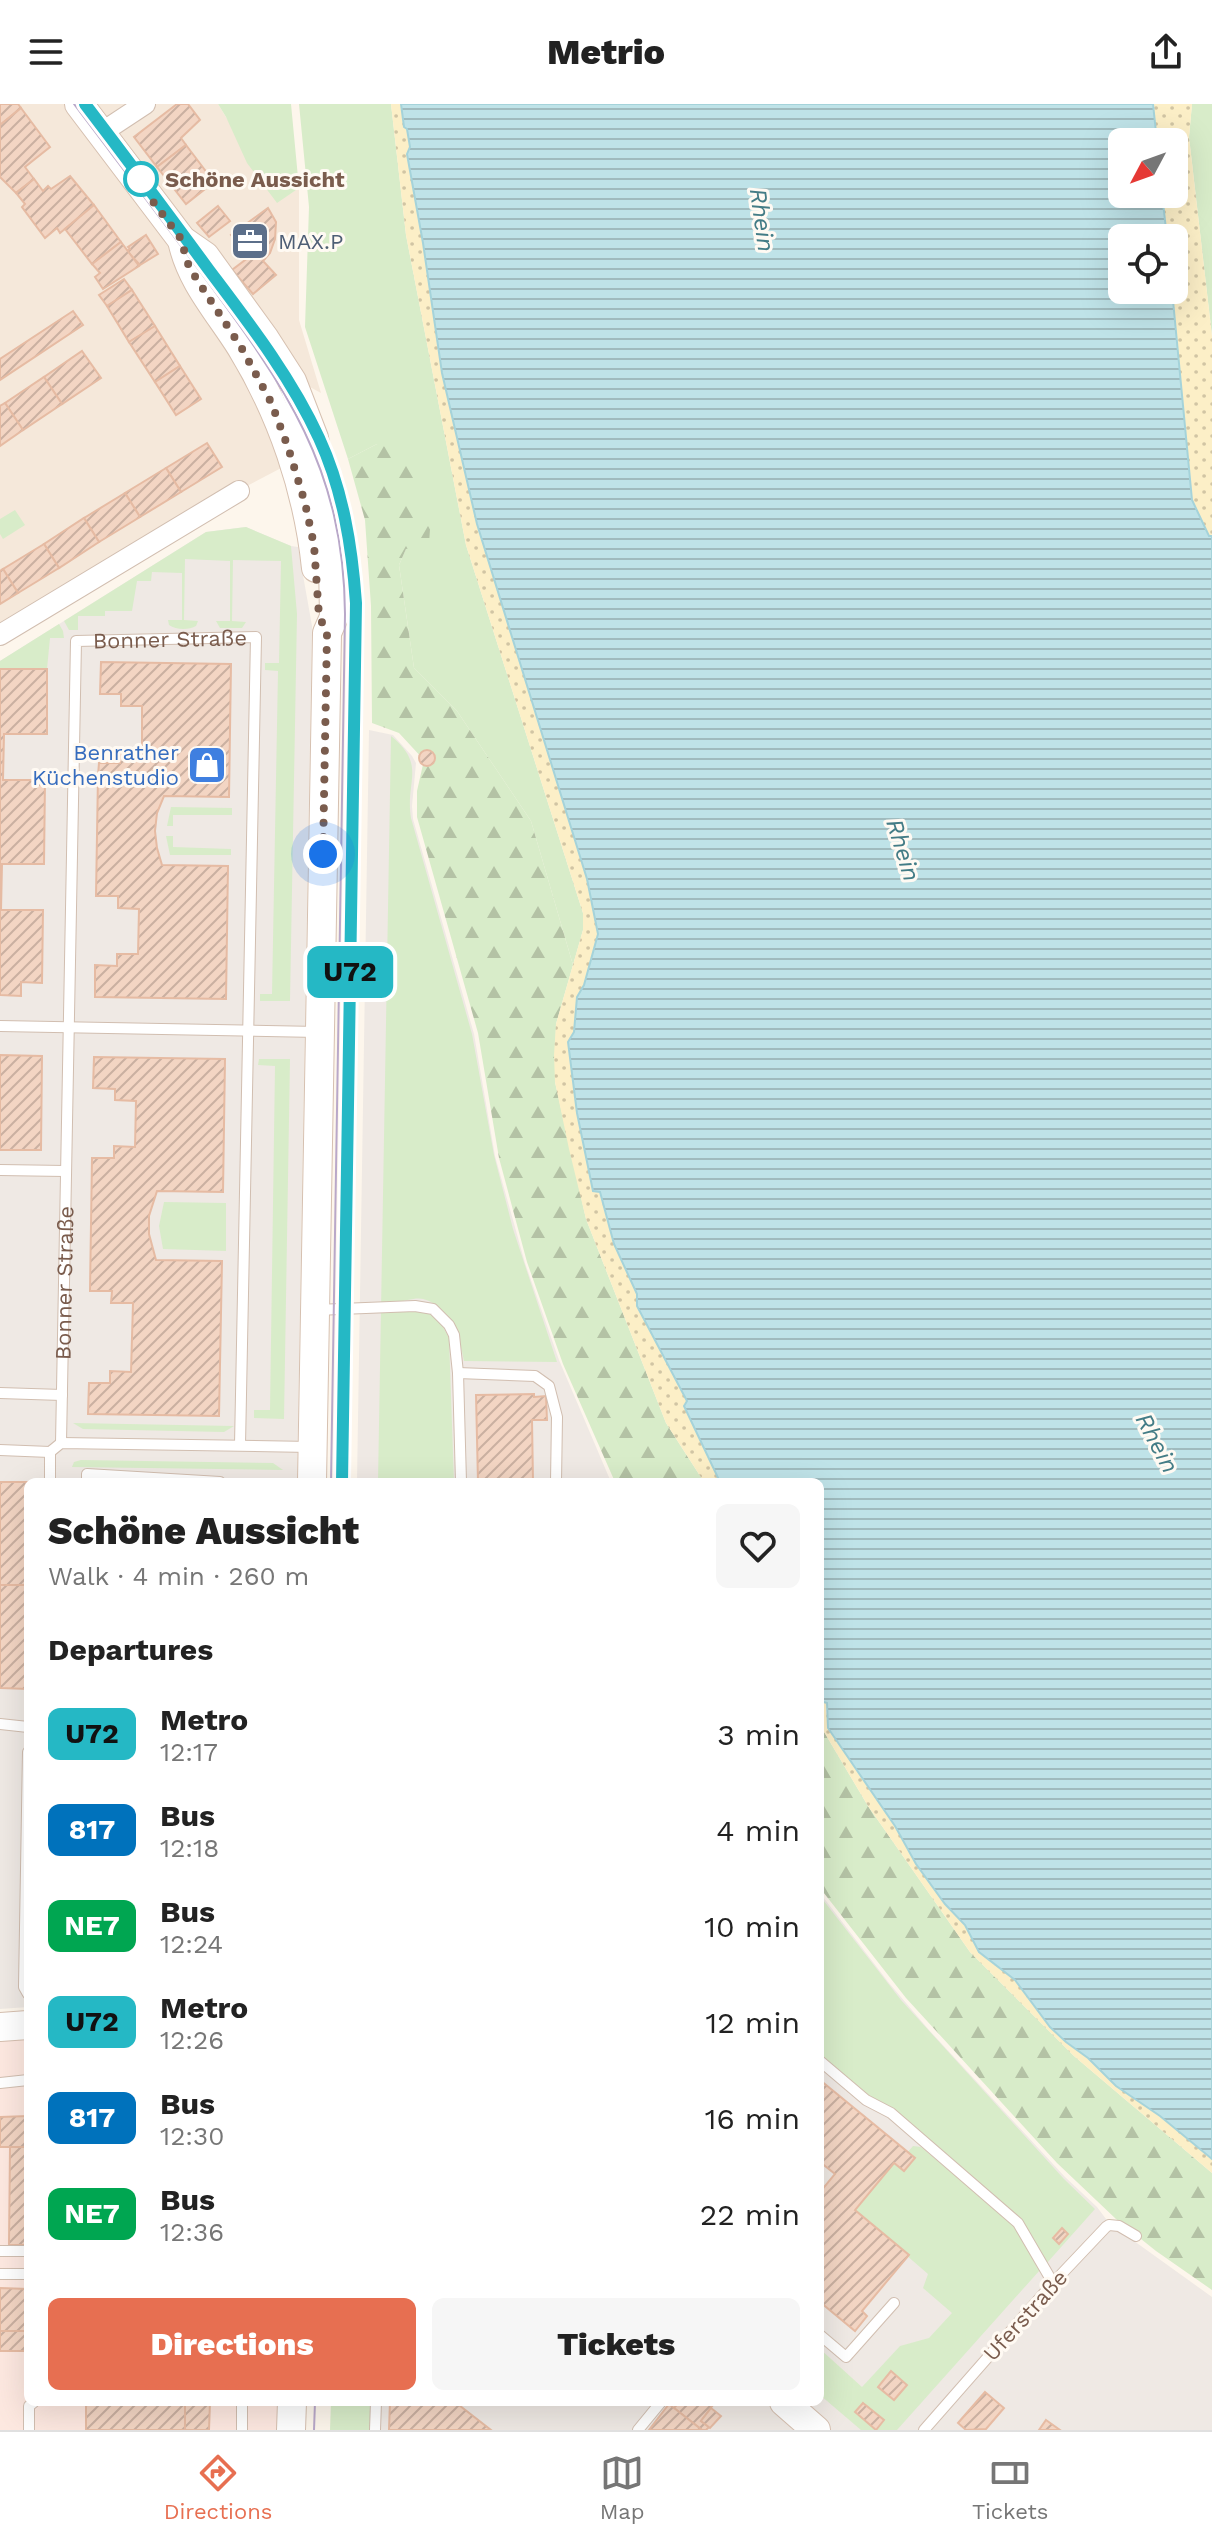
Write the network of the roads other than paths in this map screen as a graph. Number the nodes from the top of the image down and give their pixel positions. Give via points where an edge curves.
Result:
1 (79, 104) edge
2 (145, 104) edge
3 (101, 133) junction
4 (239, 491) dead end
5 (0, 635) edge
6 (0, 1026) edge
7 (68, 1028) junction
8 (250, 1031) junction
9 (320, 1032) junction
10 (0, 1170) edge
11 (65, 1171) junction
12 (315, 1310) junction
13 (458, 1373) junction
14 (0, 1393) edge
15 (62, 1395) junction
16 (61, 1443) junction
17 (240, 1445) junction
18 (311, 1447) junction
19 (0, 1450) edge
20 (50, 1452) junction
21 (50, 1478) edge
22 (87, 1478) edge
23 (154, 1478) edge
24 (312, 1478) edge
25 (461, 1478) edge
26 (556, 1478) edge
27 (0, 1724) edge
28 (24, 1727) edge
29 (24, 2025) edge
30 (0, 2027) edge
31 (824, 2064) edge
32 (24, 2080) edge
33 (0, 2083) edge
34 (1136, 2236) dead end
35 (0, 2251) edge
36 (24, 2251) edge
37 (0, 2274) edge
38 (24, 2274) edge
39 (1053, 2283) junction
40 (894, 2303) dead end
41 (824, 2338) edge
42 (29, 2406) edge
43 (242, 2406) edge
44 (292, 2406) edge
45 (376, 2406) edge
46 (658, 2406) edge
47 (789, 2406) edge
48 (29, 2430) edge
49 (242, 2430) edge
50 (291, 2430) edge
51 (375, 2430) edge
52 (638, 2430) edge
53 (816, 2430) edge
54 (924, 2430) edge

1 - 3 main road
2 - 3 street
3 - 9 main road via 182,240 205,256 292,381 319,616 327,633
4 - 5 street
6 - 7 lane
7 - 8 lane
7 - 8 lane, Bonner Straße via 76,641 256,637
7 - 11 lane, Bonner Straße
8 - 9 lane
8 - 17 lane, Bonner Straße
9 - 12 main road
10 - 11 lane
11 - 15 lane, Bonner Straße
12 - 13 lane via 433,1309 454,1335
12 - 18 main road
13 - 25 lane
13 - 26 lane via 535,1376 549,1386 557,1417
14 - 15 lane
15 - 16 lane, Bonner Straße
16 - 17 lane
16 - 20 lane
17 - 18 lane
18 - 24 main road
19 - 20 lane
20 - 21 lane
22 - 23 lane
27 - 28 lane
29 - 30 main road
31 - 39 lane via 866,2100 891,2113 1018,2223
32 - 33 lane
34 - 39 lane, Uferstraße via 1109,2225
35 - 36 lane
37 - 38 lane
39 - 54 lane, Uferstraße
40 - 41 lane via 846,2357
42 - 48 lane
43 - 49 lane
44 - 50 main road
45 - 51 lane
46 - 52 lane
47 - 53 main road

